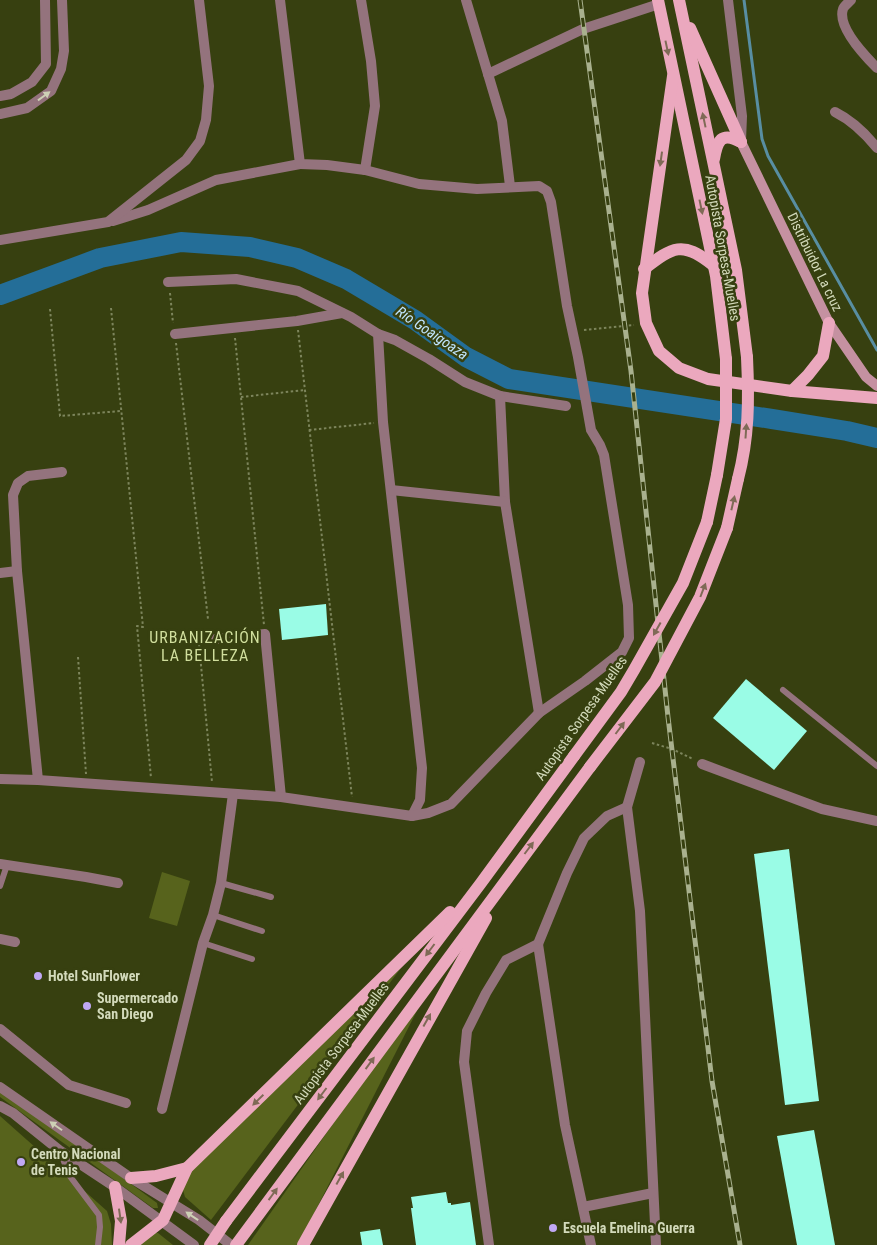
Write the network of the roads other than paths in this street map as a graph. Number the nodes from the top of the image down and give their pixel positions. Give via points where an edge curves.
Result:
1 (45, 0) edge
2 (62, 0) edge
3 (199, 0) edge
4 (280, 0) edge
5 (361, 0) edge
6 (466, 0) edge
7 (679, 0) edge
8 (728, 0) edge
9 (850, 0) edge
10 (658, 2) edge
11 (877, 68) edge
12 (488, 74) junction
13 (673, 76) junction
14 (0, 96) edge
15 (835, 112) dead end
16 (0, 114) edge
17 (741, 142) junction
18 (877, 148) edge
19 (300, 164) junction
20 (714, 165) junction
21 (365, 170) junction
22 (510, 186) junction
23 (108, 222) junction
24 (0, 240) edge
25 (713, 264) junction
26 (644, 269) junction
27 (168, 282) road end
28 (342, 313) junction
29 (829, 323) junction
30 (175, 334) road end
31 (378, 334) junction
32 (877, 386) edge
33 (792, 391) junction
34 (500, 396) junction
35 (877, 398) edge
36 (566, 406) dead end
37 (62, 472) dead end
38 (391, 490) junction
39 (505, 502) junction
40 (17, 570) junction
41 (0, 573) edge
42 (215, 639) dead end
43 (783, 690) dead end
44 (539, 713) junction
45 (640, 762) dead end
46 (702, 764) road end
47 (877, 766) edge
48 (0, 779) edge
49 (38, 780) junction
50 (233, 794) junction
51 (281, 797) junction
52 (627, 807) junction
53 (412, 816) junction
54 (877, 821) edge
55 (4, 864) edge
56 (516, 865) junction
57 (221, 883) junction
58 (481, 883) junction
59 (118, 884) dead end
60 (0, 886) edge
61 (271, 897) dead end
62 (213, 915) junction
63 (262, 931) dead end
64 (0, 939) edge
65 (15, 942) dead end
66 (203, 943) junction
67 (538, 944) junction
68 (252, 959) dead end
69 (0, 1029) edge
70 (0, 1087) edge
71 (126, 1103) dead end
72 (0, 1106) edge
73 (162, 1108) dead end
74 (59, 1150) junction
75 (187, 1168) junction
76 (131, 1178) junction
77 (115, 1186) junction
78 (654, 1193) junction
79 (172, 1202) junction
80 (583, 1207) junction
81 (163, 1220) junction
82 (317, 1220) junction
83 (98, 1245) edge
84 (119, 1245) edge
85 (130, 1245) edge
86 (194, 1245) edge
87 (210, 1245) edge
88 (231, 1245) edge
89 (236, 1245) edge
90 (303, 1245) edge
91 (309, 1245) edge
92 (489, 1245) edge
93 (591, 1245) edge
94 (656, 1245) edge

1 - 14 street via 46,64 32,82 11,94
16 -> 2 street via 27,108 51,91 61,70 64,51
3 - 23 street via 209,86 206,120 200,141 186,160
4 - 19 street
5 - 21 street via 375,106
6 - 12 street
7 - 17 main road
20 -> 7 main road, Autopista Sorpesa-Muelles
8 - 17 street via 742,116
9 - 11 street via 843,8 845,29
10 - 12 street via 583,29
10 -> 13 main road, Autopista Sorpesa-Muelles
12 - 22 street via 502,121
13 -> 25 main road, Autopista Sorpesa-Muelles
13 -> 26 main road
15 - 18 street via 866,133
17 - 20 main road via 722,138 716,146
17 - 29 main road, Distribuidor La cruz
19 - 21 street via 328,164
19 - 23 street via 216,180 148,210
56 -> 20 main road, Autopista Sorpesa-Muelles, bridge via 655,682 700,597 727,528 746,444 747,357 736,270
21 - 22 street via 420,184 477,189
22 - 44 street via 539,186 548,191 552,202 567,306 591,430 604,455 628,605 629,638 622,652
23 - 24 street
25 - 26 main road via 690,250 678,248
25 -> 58 main road, Autopista Sorpesa-Muelles, bridge via 726,359 726,419 707,522 684,583 621,692
26 - 33 main road via 642,293 646,323 659,351 679,368 708,379
27 - 28 street via 236,279 298,291
28 - 30 street
28 - 31 street
29 - 32 main road, Distribuidor La cruz via 866,377
29 - 33 main road via 823,356
31 - 34 street via 395,340 465,382
31 - 38 street
33 - 35 main road
34 - 36 street
34 - 39 street
37 - 40 street via 28,476 18,483 13,495
38 - 39 street
38 - 53 street via 422,768 420,800
39 - 44 street
40 - 41 street
40 - 49 street
42 - 51 street via 266,634
43 - 47 lane
44 - 53 street via 451,804
45 - 52 street
46 - 54 street via 822,809
48 - 49 street
49 - 50 street
50 - 51 street
50 - 57 street
51 - 53 street
52 - 67 street via 607,816 584,838
52 - 78 street via 640,911
55 - 59 street
55 - 60 lane
82 -> 56 main road
89 -> 56 main road, Autopista Sorpesa-Muelles
57 - 61 lane
57 - 62 street
58 -> 75 main road
58 -> 87 main road, Autopista Sorpesa-Muelles, bridge
62 - 63 lane
62 - 66 street
64 - 65 street
66 - 68 lane
66 - 73 street
67 - 80 street via 565,1125
67 - 92 street via 506,960 467,1031 464,1062
69 - 71 street via 69,1085
76 -> 70 street
72 - 74 street
74 - 77 street
74 - 83 lane via 69,1175 99,1215
75 - 76 main road
75 - 79 main road
76 - 79 street
77 - 81 street
77 -> 84 main road via 121,1221
78 - 80 street
78 - 94 street
79 - 81 main road
88 -> 79 street
80 - 93 street
81 - 85 main road
81 - 86 street
82 - 90 main road
82 - 91 main road

